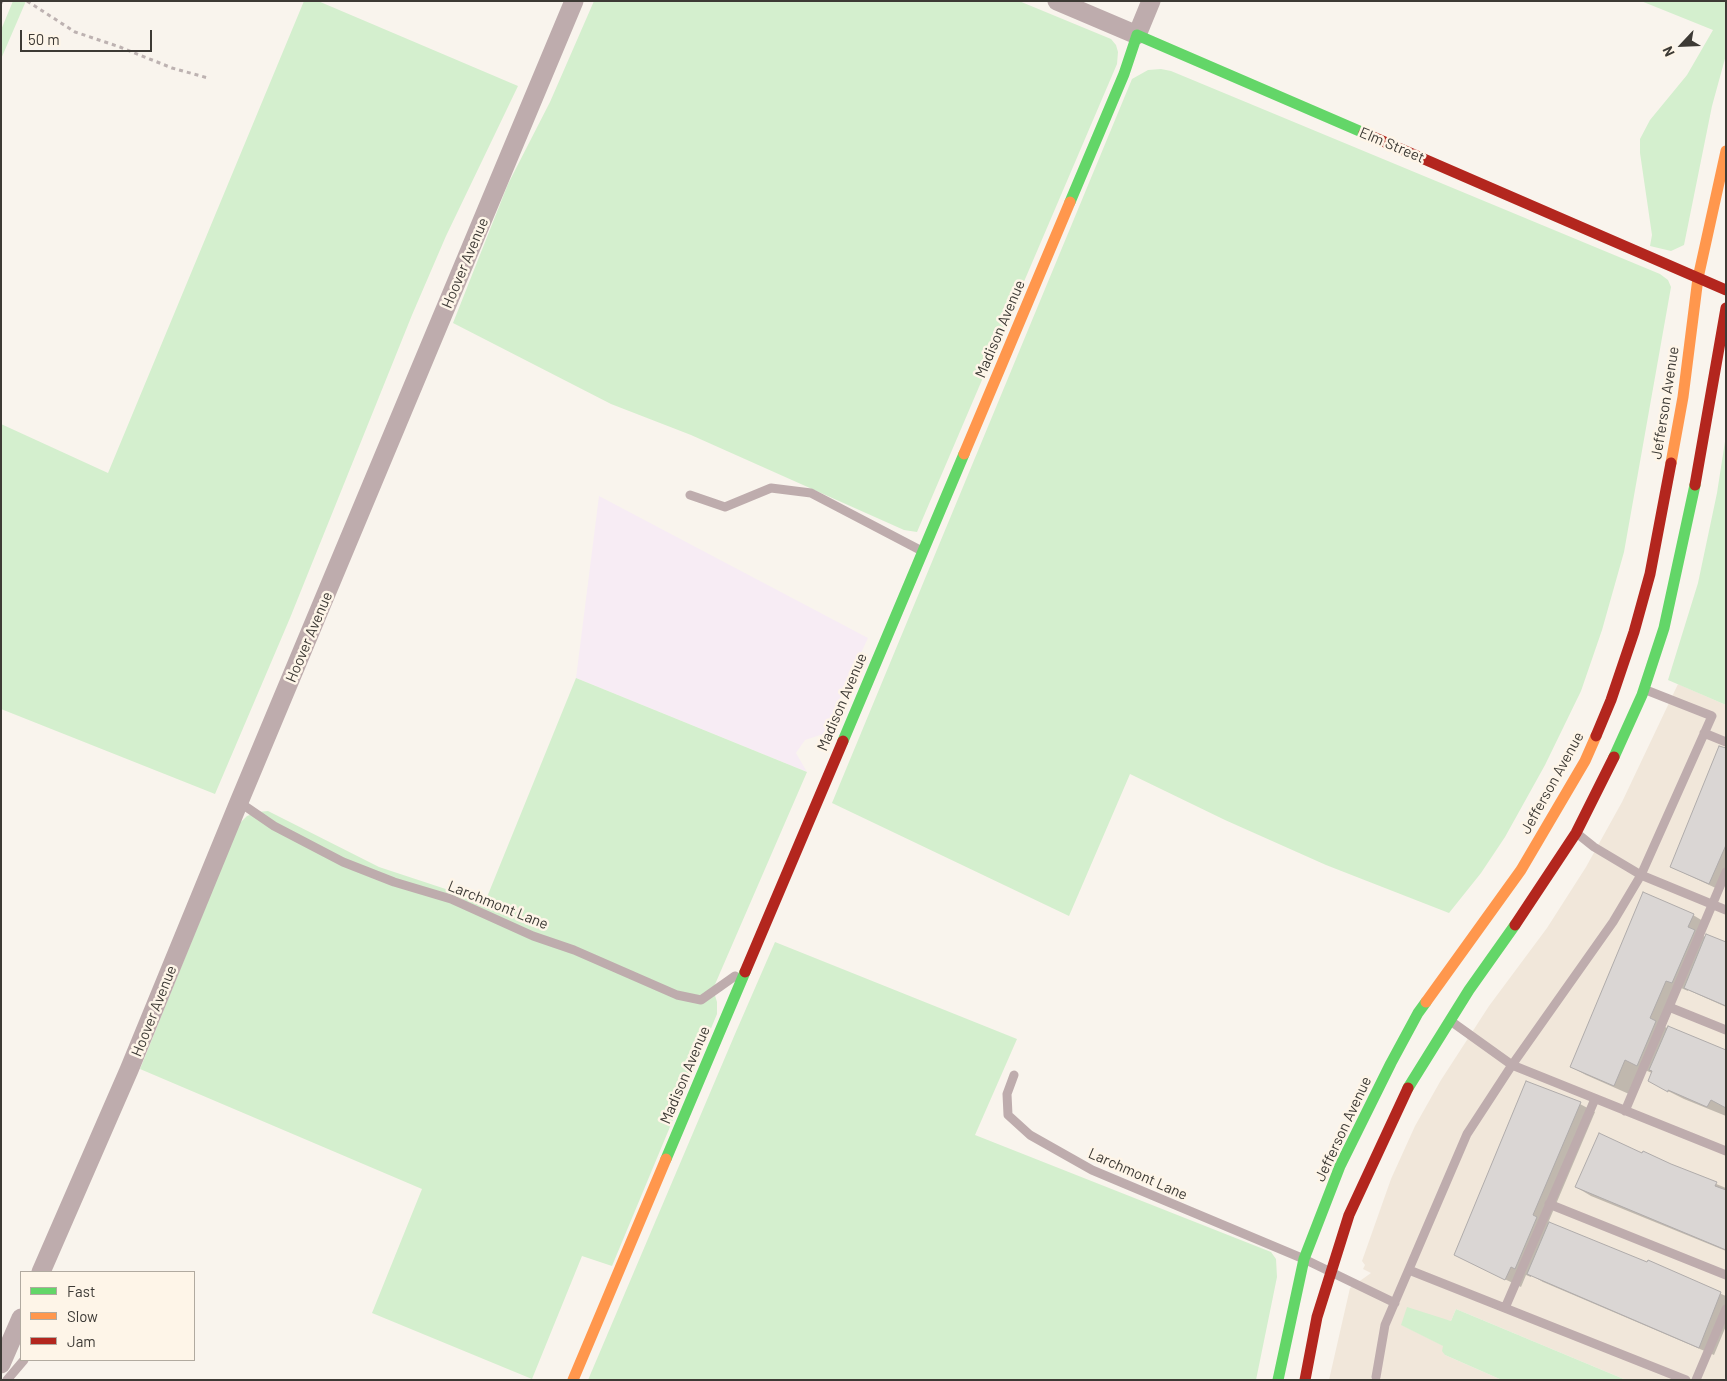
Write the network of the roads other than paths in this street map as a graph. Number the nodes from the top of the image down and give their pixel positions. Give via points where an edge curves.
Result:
1 (574, 1) edge
2 (1058, 1) edge
3 (1151, 1) edge
4 (1137, 35) junction
5 (1726, 151) edge
6 (1698, 278) junction
7 (1726, 290) edge
8 (1726, 308) edge
9 (690, 495) dead end
10 (922, 551) junction
11 (1644, 689) junction
12 (1611, 700) junction
13 (1704, 733) junction
14 (1726, 742) edge
15 (1594, 770) dead end
16 (240, 802) junction
17 (1572, 814) dead end
18 (1576, 834) junction
19 (1726, 872) edge
20 (1641, 875) junction
21 (1712, 904) junction
22 (1726, 910) edge
23 (746, 969) junction
24 (1669, 1007) junction
25 (1450, 1020) junction
26 (1726, 1030) edge
27 (1512, 1065) junction
28 (1014, 1075) dead end
29 (1595, 1099) junction
30 (1625, 1111) junction
31 (1726, 1151) edge
32 (1549, 1204) junction
33 (1304, 1259) junction
34 (1409, 1270) junction
35 (42, 1271) edge
36 (1331, 1272) junction
37 (1726, 1275) edge
38 (1395, 1303) junction
39 (1504, 1308) junction
40 (1726, 1309) edge
41 (20, 1320) edge
42 (23, 1361) edge
43 (1, 1364) edge
44 (1376, 1378) dead end
45 (7, 1380) edge
46 (573, 1380) edge
47 (1278, 1380) edge
48 (1305, 1380) edge
49 (1686, 1380) edge
50 (1696, 1380) edge

1 - 16 street, Hoover Avenue
2 - 4 street, Elm Street
3 - 4 street
4 - 6 main road, Elm Street
4 - 10 main road, Madison Avenue via 1124,74
5 - 6 main road, Jefferson Avenue
6 - 7 main road, Elm Street
6 - 12 main road, Jefferson Avenue via 1682,397 1650,574
8 - 11 main road via 1692,504 1664,628
9 - 10 lane via 724,507 771,488 811,494
10 - 23 main road, Madison Avenue
11 - 13 lane via 1712,716
11 - 18 main road
12 - 15 main road via 1603,746
12 - 33 main road, Jefferson Avenue via 1585,761 1522,870 1418,1013 1391,1062 1340,1166
13 - 14 lane
13 - 20 lane
16 - 23 lane, Larchmont Lane via 274,826 343,862 451,899 676,995 701,1000
16 - 35 street, Hoover Avenue
17 - 18 main road via 1570,824
18 - 20 lane
18 - 25 main road
19 - 21 lane
20 - 21 lane
20 - 27 lane via 1613,922
21 - 22 lane
21 - 24 lane
23 - 46 main road, Madison Avenue
24 - 26 lane
24 - 30 lane
25 - 27 lane
25 - 36 main road via 1410,1084 1349,1215
27 - 29 lane
27 - 34 lane via 1468,1134
28 - 33 lane, Larchmont Lane via 1007,1094 1008,1115 1030,1135 1092,1170
29 - 30 lane
29 - 32 lane
30 - 31 lane
32 - 37 lane
32 - 39 lane
33 - 36 lane, Larchmont Lane
33 - 47 main road, Jefferson Avenue
34 - 38 lane
34 - 39 lane
36 - 38 lane, Larchmont Lane
36 - 48 main road via 1317,1317
38 - 44 lane via 1385,1325
39 - 49 lane
40 - 50 lane
41 - 43 street
42 - 45 lane

